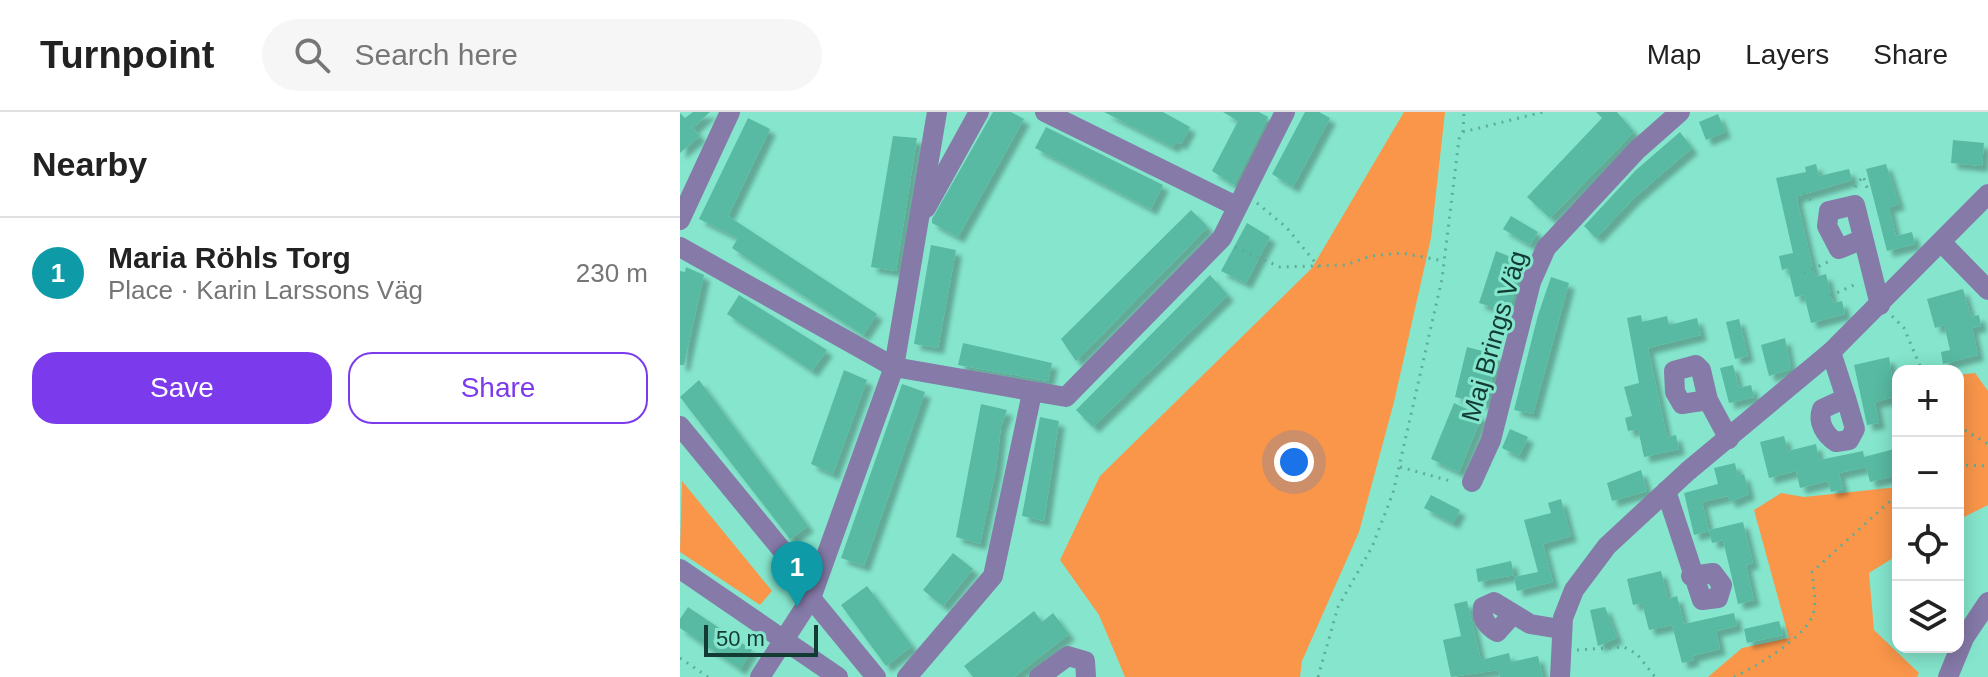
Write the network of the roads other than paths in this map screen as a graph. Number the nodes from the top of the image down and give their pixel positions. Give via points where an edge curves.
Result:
1 (730, 112) edge
2 (937, 112) edge
3 (979, 112) edge
4 (1045, 112) edge
5 (1285, 112) edge
6 (1680, 112) edge
7 (1988, 194) edge
8 (1236, 206) junction
9 (680, 220) edge
10 (919, 222) junction
11 (1861, 240) junction
12 (1941, 242) junction
13 (680, 247) edge
14 (1988, 290) edge
15 (1880, 305) junction
16 (1831, 352) junction
17 (894, 367) junction
18 (1032, 393) junction
19 (1846, 398) dead end
20 (1708, 400) dead end
21 (680, 426) edge
22 (1729, 439) junction
23 (1472, 482) road end
24 (1666, 491) junction
25 (680, 569) edge
26 (1691, 576) dead end
27 (812, 593) junction
28 (1988, 602) edge
29 (1513, 614) dead end
30 (1563, 638) junction
31 (786, 639) junction
32 (760, 677) edge
33 (838, 677) edge
34 (876, 677) edge
35 (907, 677) edge
36 (1039, 677) edge
37 (1086, 677) edge
38 (1560, 677) edge
39 (1948, 677) edge

1 - 9 street
2 - 10 street
3 - 10 street
4 - 8 street
5 - 8 street
6 - 23 street, Maj Brings Väg via 1617,170 1546,248 1531,282 1491,440
7 - 12 street
8 - 18 street via 1222,238 1066,397
10 - 17 street
11 - 11 street via 1855,205 1829,211 1827,226 1839,249
11 - 15 street
12 - 14 street
12 - 15 street
13 - 17 street
15 - 16 street
16 - 19 street
16 - 22 street
17 - 18 street
17 - 27 street
18 - 35 street via 993,576
20 - 22 street
21 - 27 street
22 - 24 street
24 - 26 street
24 - 30 street via 1590,566 1574,590
25 - 31 street
27 - 31 street
27 - 34 street
28 - 39 street via 1964,638
29 - 30 street
30 - 38 street
31 - 32 street
31 - 33 street
36 - 37 street via 1068,656 1085,661

